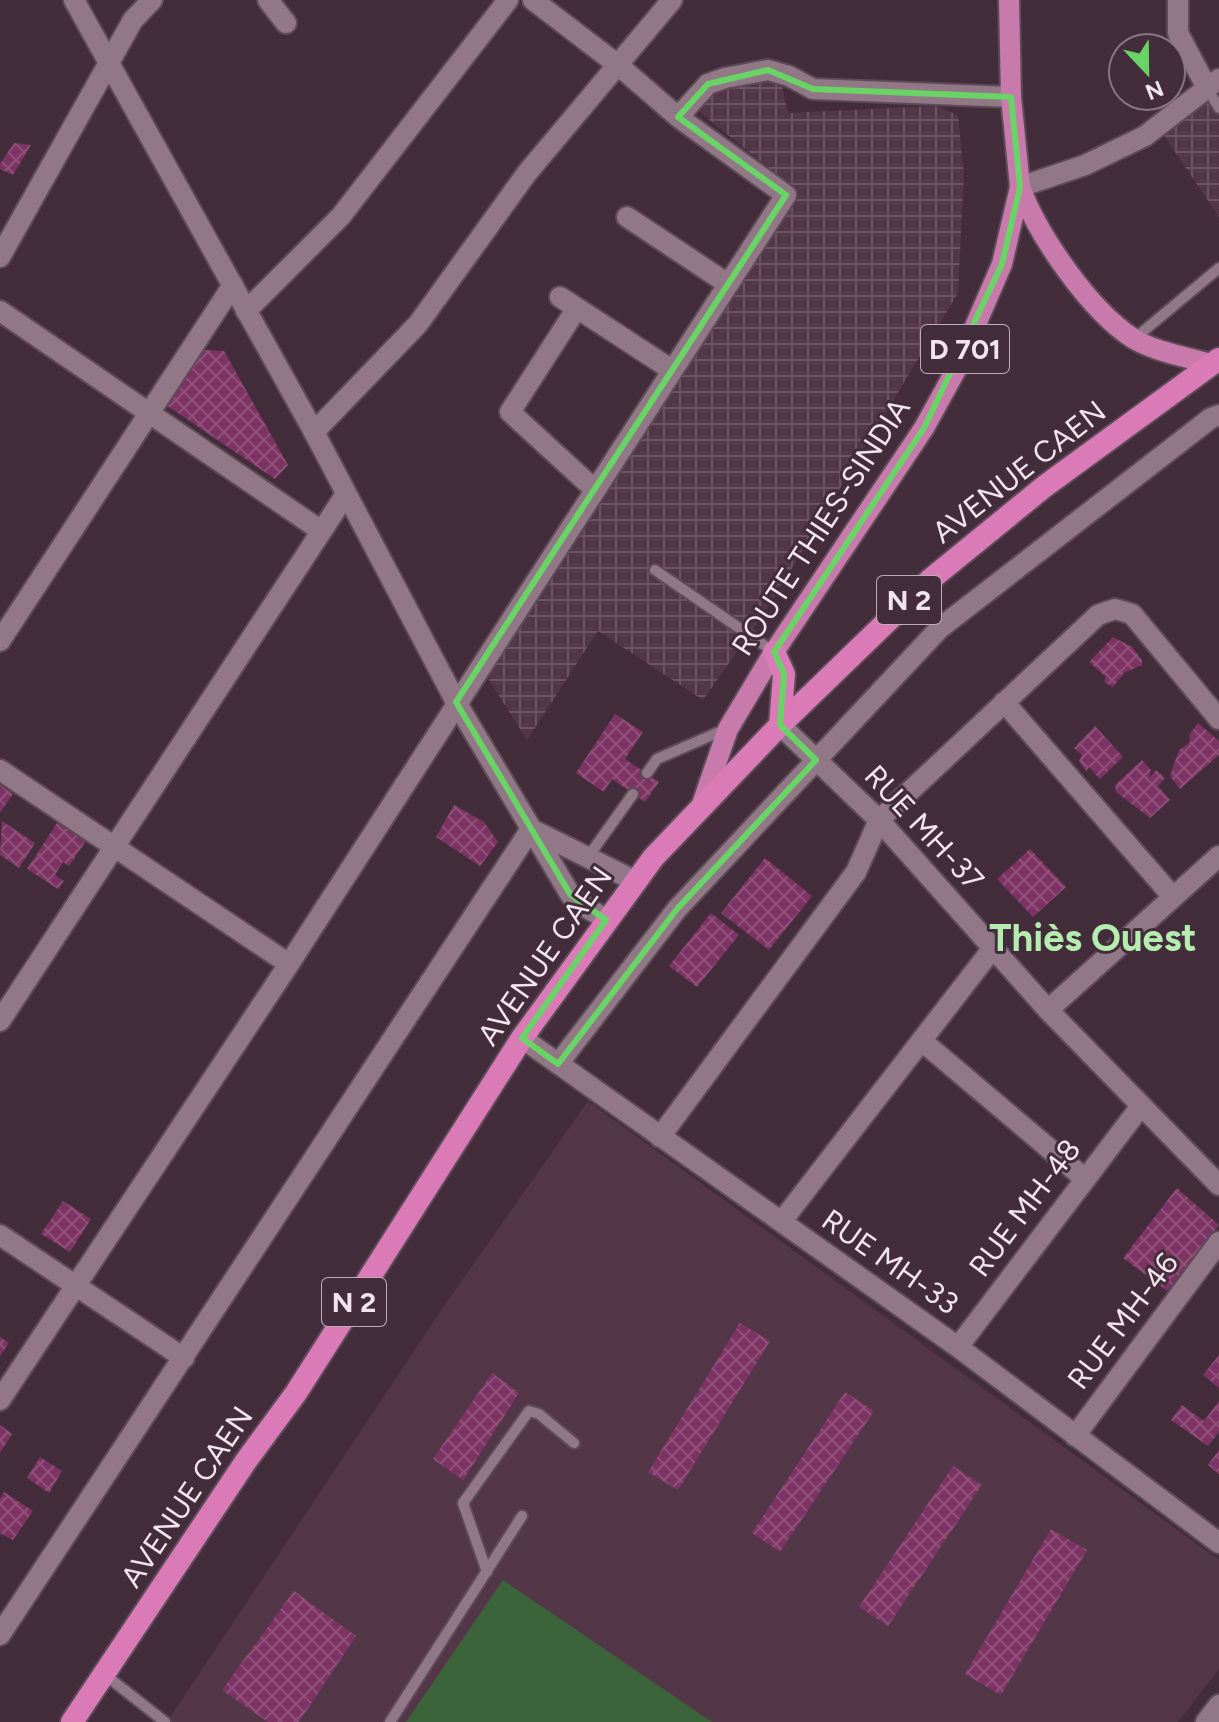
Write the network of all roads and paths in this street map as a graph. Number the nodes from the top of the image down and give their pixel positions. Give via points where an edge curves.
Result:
1 (74, 0) edge
2 (152, 0) edge
3 (268, 0) edge
4 (508, 0) edge
5 (533, 0) edge
6 (672, 0) edge
7 (1009, 0) edge
8 (1178, 0) edge
9 (286, 23) dead end
10 (110, 64) junction
11 (618, 65) junction
12 (1213, 84) edge
13 (1011, 97) junction
14 (1219, 108) edge
15 (678, 117) junction
16 (1020, 187) junction
17 (627, 217) dead end
18 (0, 257) edge
19 (1219, 268) edge
20 (728, 284) junction
21 (233, 285) junction
22 (0, 311) edge
23 (246, 311) junction
24 (1134, 339) junction
25 (1215, 362) edge
26 (672, 370) junction
27 (149, 409) junction
28 (1219, 415) edge
29 (314, 432) junction
30 (594, 489) junction
31 (346, 494) junction
32 (320, 530) junction
33 (655, 570) dead end
34 (0, 641) edge
35 (774, 652) junction
36 (456, 702) junction
37 (1004, 702) junction
38 (1219, 719) edge
39 (780, 725) junction
40 (728, 729) junction
41 (816, 760) junction
42 (0, 770) edge
43 (647, 773) dead end
44 (633, 794) dead end
45 (702, 804) junction
46 (879, 820) junction
47 (531, 829) junction
48 (116, 847) junction
49 (1219, 856) edge
50 (588, 857) junction
51 (635, 881) junction
52 (1173, 897) junction
53 (606, 919) junction
54 (993, 948) junction
55 (289, 964) junction
56 (1048, 1010) junction
57 (0, 1021) edge
58 (522, 1038) junction
59 (922, 1041) junction
60 (558, 1064) junction
61 (1141, 1106) junction
62 (660, 1137) junction
63 (1084, 1178) junction
64 (1219, 1185) edge
65 (782, 1221) junction
66 (0, 1235) edge
67 (1219, 1242) edge
68 (78, 1284) junction
69 (958, 1347) junction
70 (184, 1358) junction
71 (0, 1400) edge
72 (1075, 1436) junction
73 (574, 1443) dead end
74 (522, 1516) dead end
75 (1219, 1543) edge
76 (487, 1572) junction
77 (0, 1635) edge
78 (104, 1674) junction
79 (1219, 1705) edge
80 (72, 1722) edge
81 (165, 1722) edge
82 (390, 1722) edge
83 (1206, 1722) edge

1 - 10 street
2 - 10 street via 133,20
3 - 9 street
4 - 23 street via 341,216
5 - 11 street
6 - 11 street
7 - 13 main road, ROUTE THIES-SINDIA / D 701
8 - 12 street via 1178,33
10 - 18 street
10 - 21 street
11 - 15 street
11 - 29 street via 527,173 418,324
12 - 14 lane
12 - 16 street via 1145,136 1085,165
13 - 15 street via 813,89 768,70 708,84
13 - 16 main road, ROUTE THIES-SINDIA / D 701
15 - 20 street via 786,195
16 - 24 main road via 1044,238 1070,274
16 - 35 main road, ROUTE THIES-SINDIA / D 701 via 1002,264 957,368 888,486
17 - 20 street
19 - 24 lane
20 - 26 street
21 - 23 street
21 - 27 street
22 - 27 street
23 - 29 street
24 - 25 main road
25 - 39 highway, AVENUE CAEN / N 2 via 1045,486 931,579
26 - 30 street
26 - 30 street via 569,302 510,412
27 - 32 street
27 - 34 street
28 - 41 street via 940,628
29 - 31 street
30 - 36 street
31 - 32 street
31 - 36 street
32 - 48 street
33 - 35 lane
35 - 39 highway via 784,674
35 - 40 main road, ROUTE THIES-SINDIA / D 701
36 - 47 street
36 - 55 street
37 - 38 street via 1098,615 1121,609 1132,614
37 - 46 street
37 - 52 street
39 - 41 street, RUE MH-37
39 - 45 highway, AVENUE CAEN / N 2
40 - 43 lane via 657,759
40 - 45 main road, ROUTE THIES-SINDIA / D 701
41 - 46 street, RUE MH-37
41 - 60 street via 677,909
42 - 48 street
44 - 50 lane
45 - 51 highway, AVENUE CAEN / N 2
46 - 54 street, RUE MH-37
46 - 62 street via 856,872
47 - 50 street
47 - 53 street via 575,901
47 - 70 street
48 - 55 street
48 - 57 street
49 - 52 street
50 - 51 street
51 - 53 highway, AVENUE CAEN / N 2
52 - 56 street
53 - 58 highway, AVENUE CAEN / N 2
54 - 56 street, RUE MH-37
54 - 59 street
55 - 68 street
56 - 61 street, RUE MH-37
58 - 60 street, RUE MH-33
58 - 78 highway, AVENUE CAEN / N 2 via 296,1393
59 - 63 street
59 - 65 street
60 - 62 street, RUE MH-33
61 - 63 street, RUE MH-48
61 - 64 street, RUE MH-37
62 - 65 street, RUE MH-33
63 - 69 street, RUE MH-48
65 - 69 street, RUE MH-33
66 - 68 street
67 - 72 street, RUE MH-46
68 - 70 street
68 - 71 street
69 - 72 street, RUE MH-33
70 - 77 street
72 - 75 street, RUE MH-33
73 - 76 lane via 529,1411 463,1503
74 - 76 lane
76 - 82 lane
78 - 80 highway, AVENUE CAEN / N 2
78 - 81 lane
79 - 83 street

